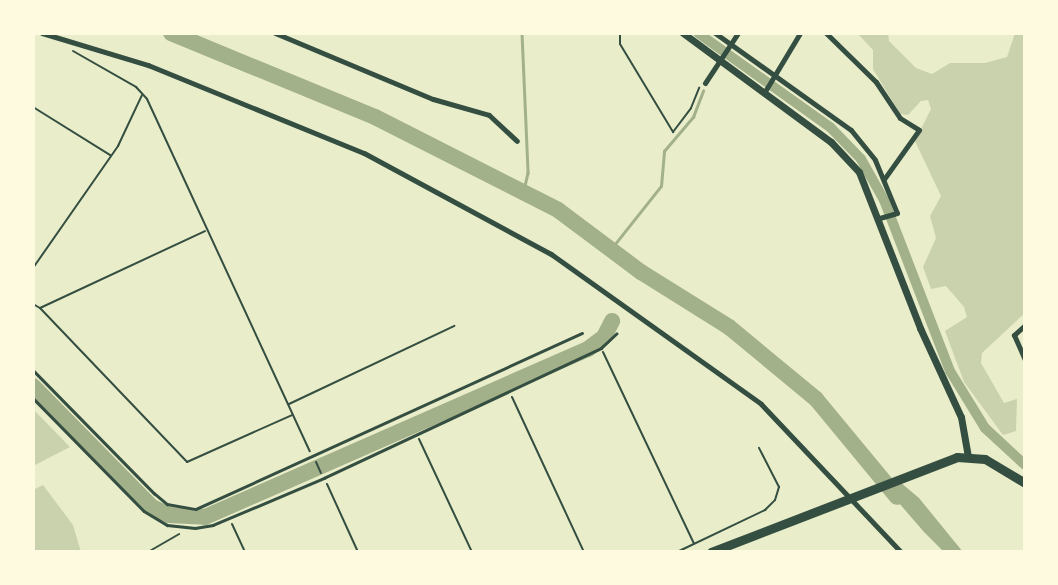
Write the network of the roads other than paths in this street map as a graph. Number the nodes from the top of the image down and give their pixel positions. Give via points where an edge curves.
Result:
1 (42, 33) edge
2 (275, 33) edge
3 (683, 33) edge
4 (715, 33) edge
5 (738, 33) edge
6 (800, 33) edge
7 (826, 33) edge
8 (729, 45) junction
9 (720, 57) junction
10 (774, 77) junction
11 (705, 83) road end
12 (766, 90) junction
13 (517, 141) dead end
14 (884, 179) junction
15 (881, 218) junction
16 (1025, 325) edge
17 (582, 333) dead end
18 (616, 334) dead end
19 (1025, 360) edge
20 (33, 370) edge
21 (33, 398) edge
22 (968, 456) junction
23 (1025, 483) edge
24 (851, 496) junction
25 (711, 552) edge
26 (901, 552) edge

1 - 24 street via 148,65 352,147 551,254 761,404
2 - 13 street via 433,99 489,115
3 - 9 street
4 - 8 street
5 - 8 street
6 - 10 street
7 - 14 street via 876,82 900,118 919,130
8 - 9 street
8 - 10 street
9 - 11 street
9 - 12 street
10 - 12 street
10 - 14 street via 851,130
12 - 15 street via 849,159
14 - 15 street via 897,213
15 - 22 street via 920,328 961,417
16 - 19 street via 1014,335
17 - 20 lane via 210,506 181,509 154,493
18 - 21 lane via 601,348 213,526 183,528 156,520
22 - 23 main road via 1001,466
22 - 24 main road via 931,464
24 - 25 main road
24 - 26 street

